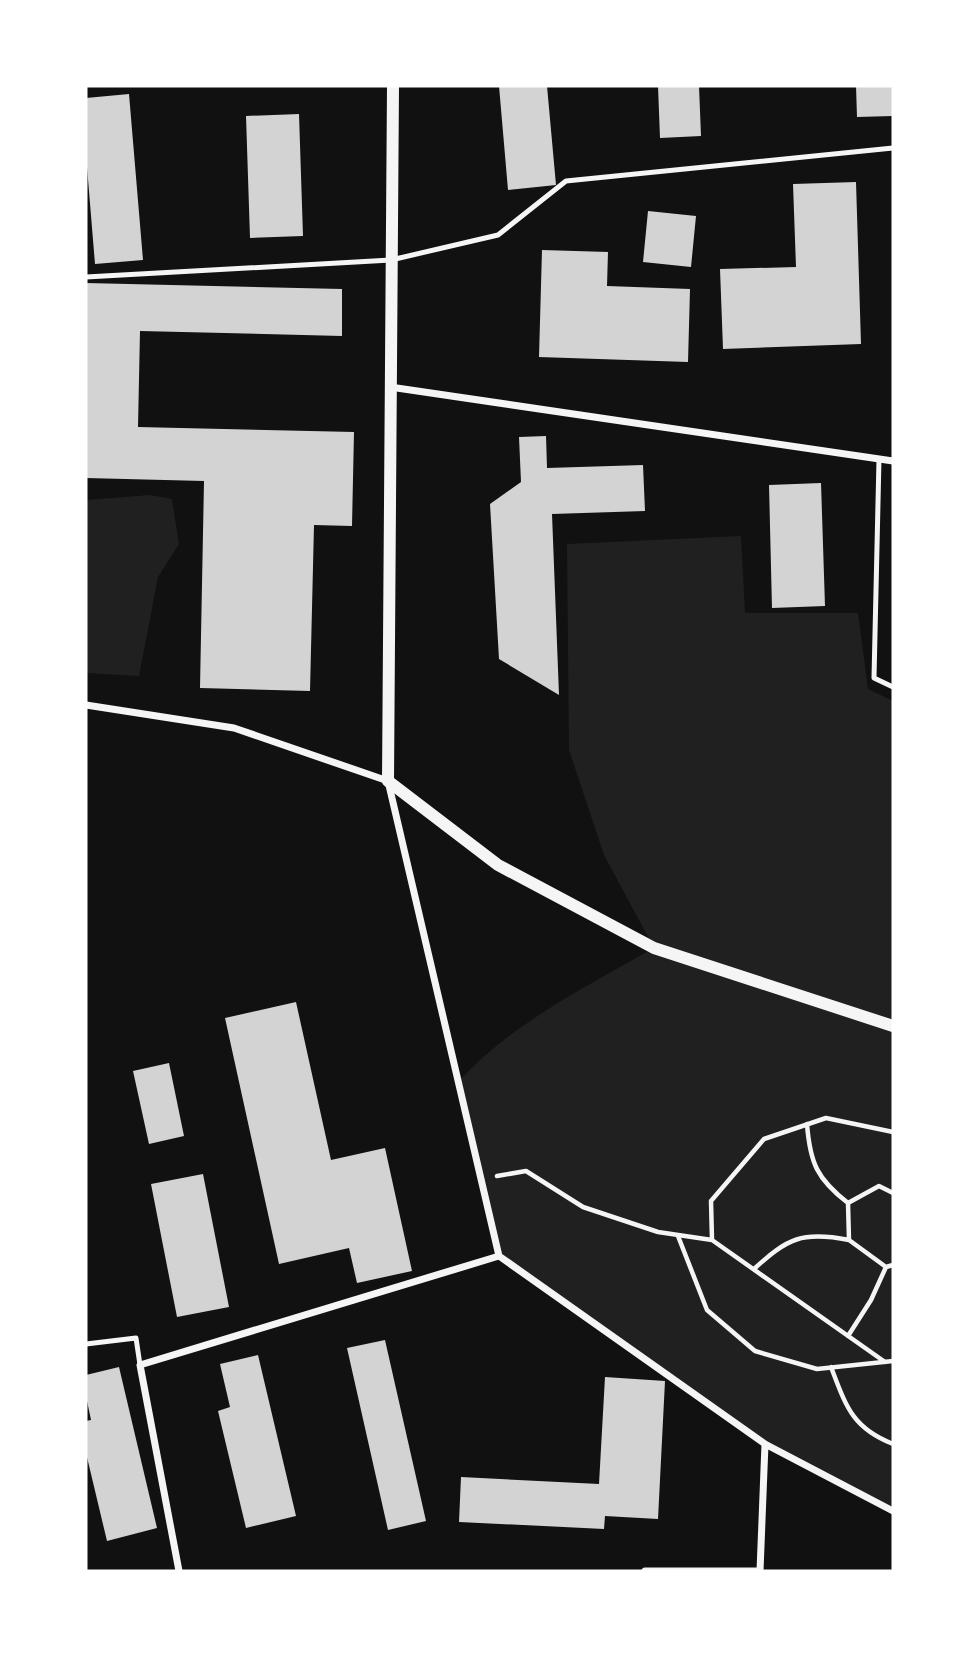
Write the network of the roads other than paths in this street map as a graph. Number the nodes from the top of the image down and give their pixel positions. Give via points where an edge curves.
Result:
1 (393, 86) edge
2 (893, 148) edge
3 (391, 260) junction
4 (86, 277) edge
5 (390, 387) junction
6 (879, 459) junction
7 (893, 461) edge
8 (893, 687) edge
9 (86, 705) edge
10 (388, 781) junction
11 (893, 1026) edge
12 (499, 1256) junction
13 (86, 1344) edge
14 (140, 1365) junction
15 (765, 1444) junction
16 (893, 1511) edge
17 (178, 1571) edge
18 (645, 1571) edge
19 (760, 1571) edge

1 - 3 street
2 - 3 lane via 566,181 498,235
3 - 4 lane
3 - 5 street
5 - 6 street
5 - 10 street
6 - 7 street
6 - 8 lane via 874,678
9 - 10 street via 234,728
10 - 11 street via 498,865 654,948
10 - 12 street
12 - 14 street
12 - 15 street
13 - 14 lane via 136,1338
14 - 17 street
15 - 16 street
15 - 19 street
18 - 19 street

